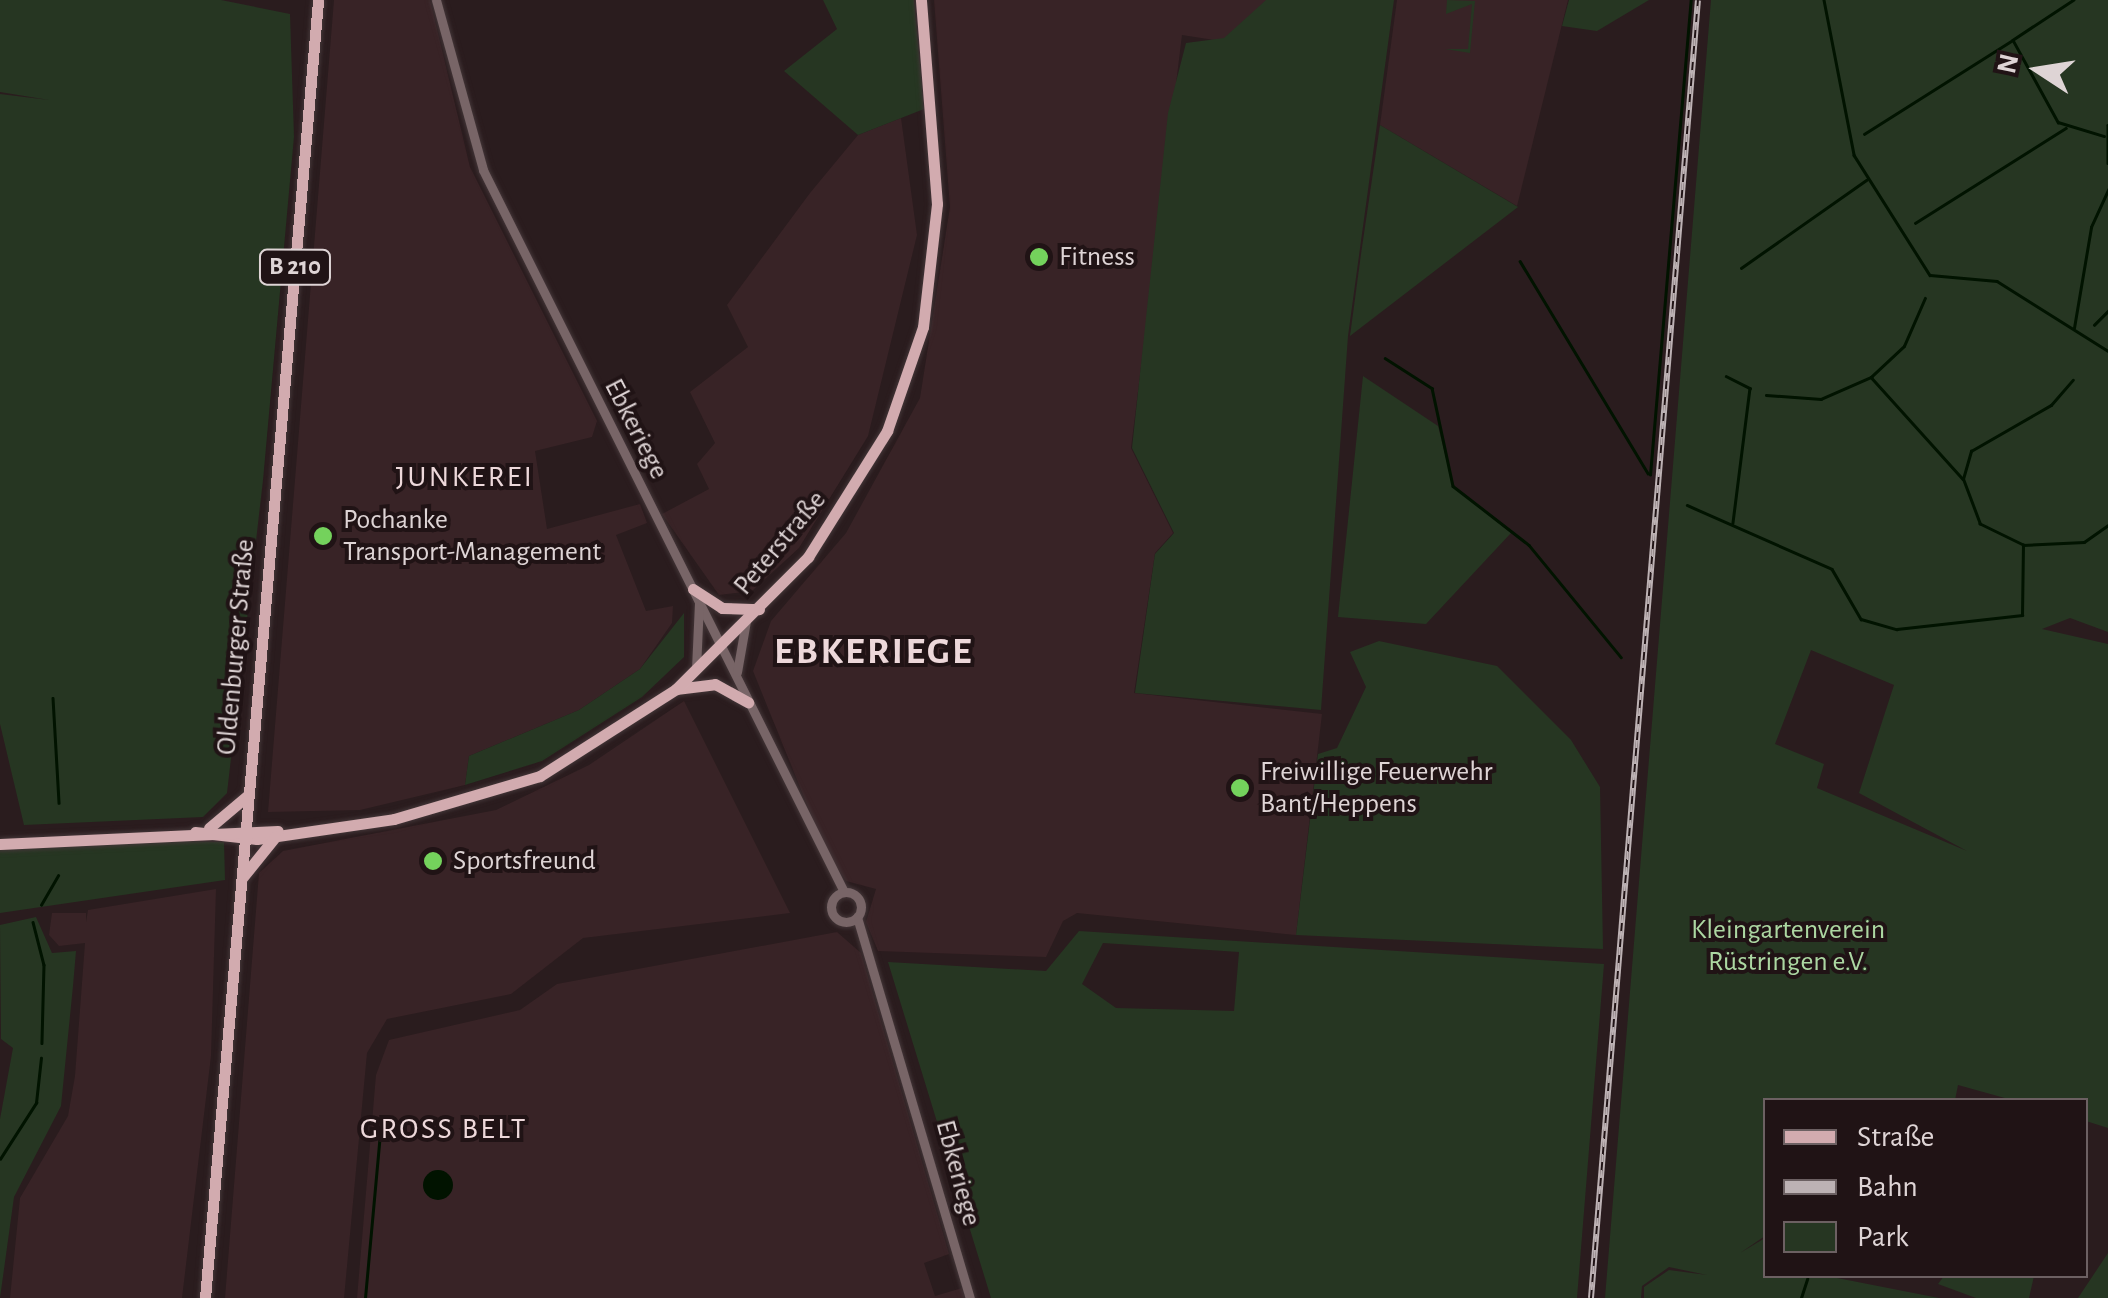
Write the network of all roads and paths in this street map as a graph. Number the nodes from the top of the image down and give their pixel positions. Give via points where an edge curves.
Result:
1 (318, 0) edge
2 (436, 0) edge
3 (921, 0) edge
4 (696, 594) junction
5 (759, 608) junction
6 (746, 621) junction
7 (722, 645) junction
8 (696, 669) junction
9 (736, 675) junction
10 (676, 689) junction
11 (748, 702) junction
12 (247, 796) junction
13 (210, 828) junction
14 (195, 832) junction
15 (292, 832) junction
16 (244, 834) junction
17 (275, 836) junction
18 (0, 844) edge
19 (242, 878) junction
20 (840, 895) junction
21 (852, 919) junction
22 (204, 1298) edge
23 (970, 1298) edge

1 - 12 main road, Oldenburger Straße / B 210
2 - 4 street, Ebkeriege via 483,170
3 - 5 main road, Peterstraße via 937,204 922,326 855,490
4 - 5 main road via 722,608
4 - 7 street, Ebkeriege
4 - 8 street
5 - 6 main road, Peterstraße
6 - 7 main road, Peterstraße
6 - 9 street
7 - 8 main road, Peterstraße
7 - 9 street, Ebkeriege
8 - 10 main road, Peterstraße
9 - 11 street, Ebkeriege
10 - 11 main road via 715,684
10 - 15 main road, Peterstraße via 580,754 490,796
11 - 20 street, Ebkeriege
12 - 13 main road
12 - 16 main road, Oldenburger Straße / B 210
13 - 14 main road
13 - 16 main road
14 - 16 main road
14 - 18 main road
15 - 16 main road, Peterstraße
15 - 17 main road, Peterstraße
16 - 17 main road, Peterstraße
16 - 19 main road, Oldenburger Straße / B 210
17 - 19 main road
19 - 22 main road, Oldenburger Straße / B 210
20 - 21 street via 833,912
20 - 21 street via 859,900
21 - 23 street, Ebkeriege via 866,946

